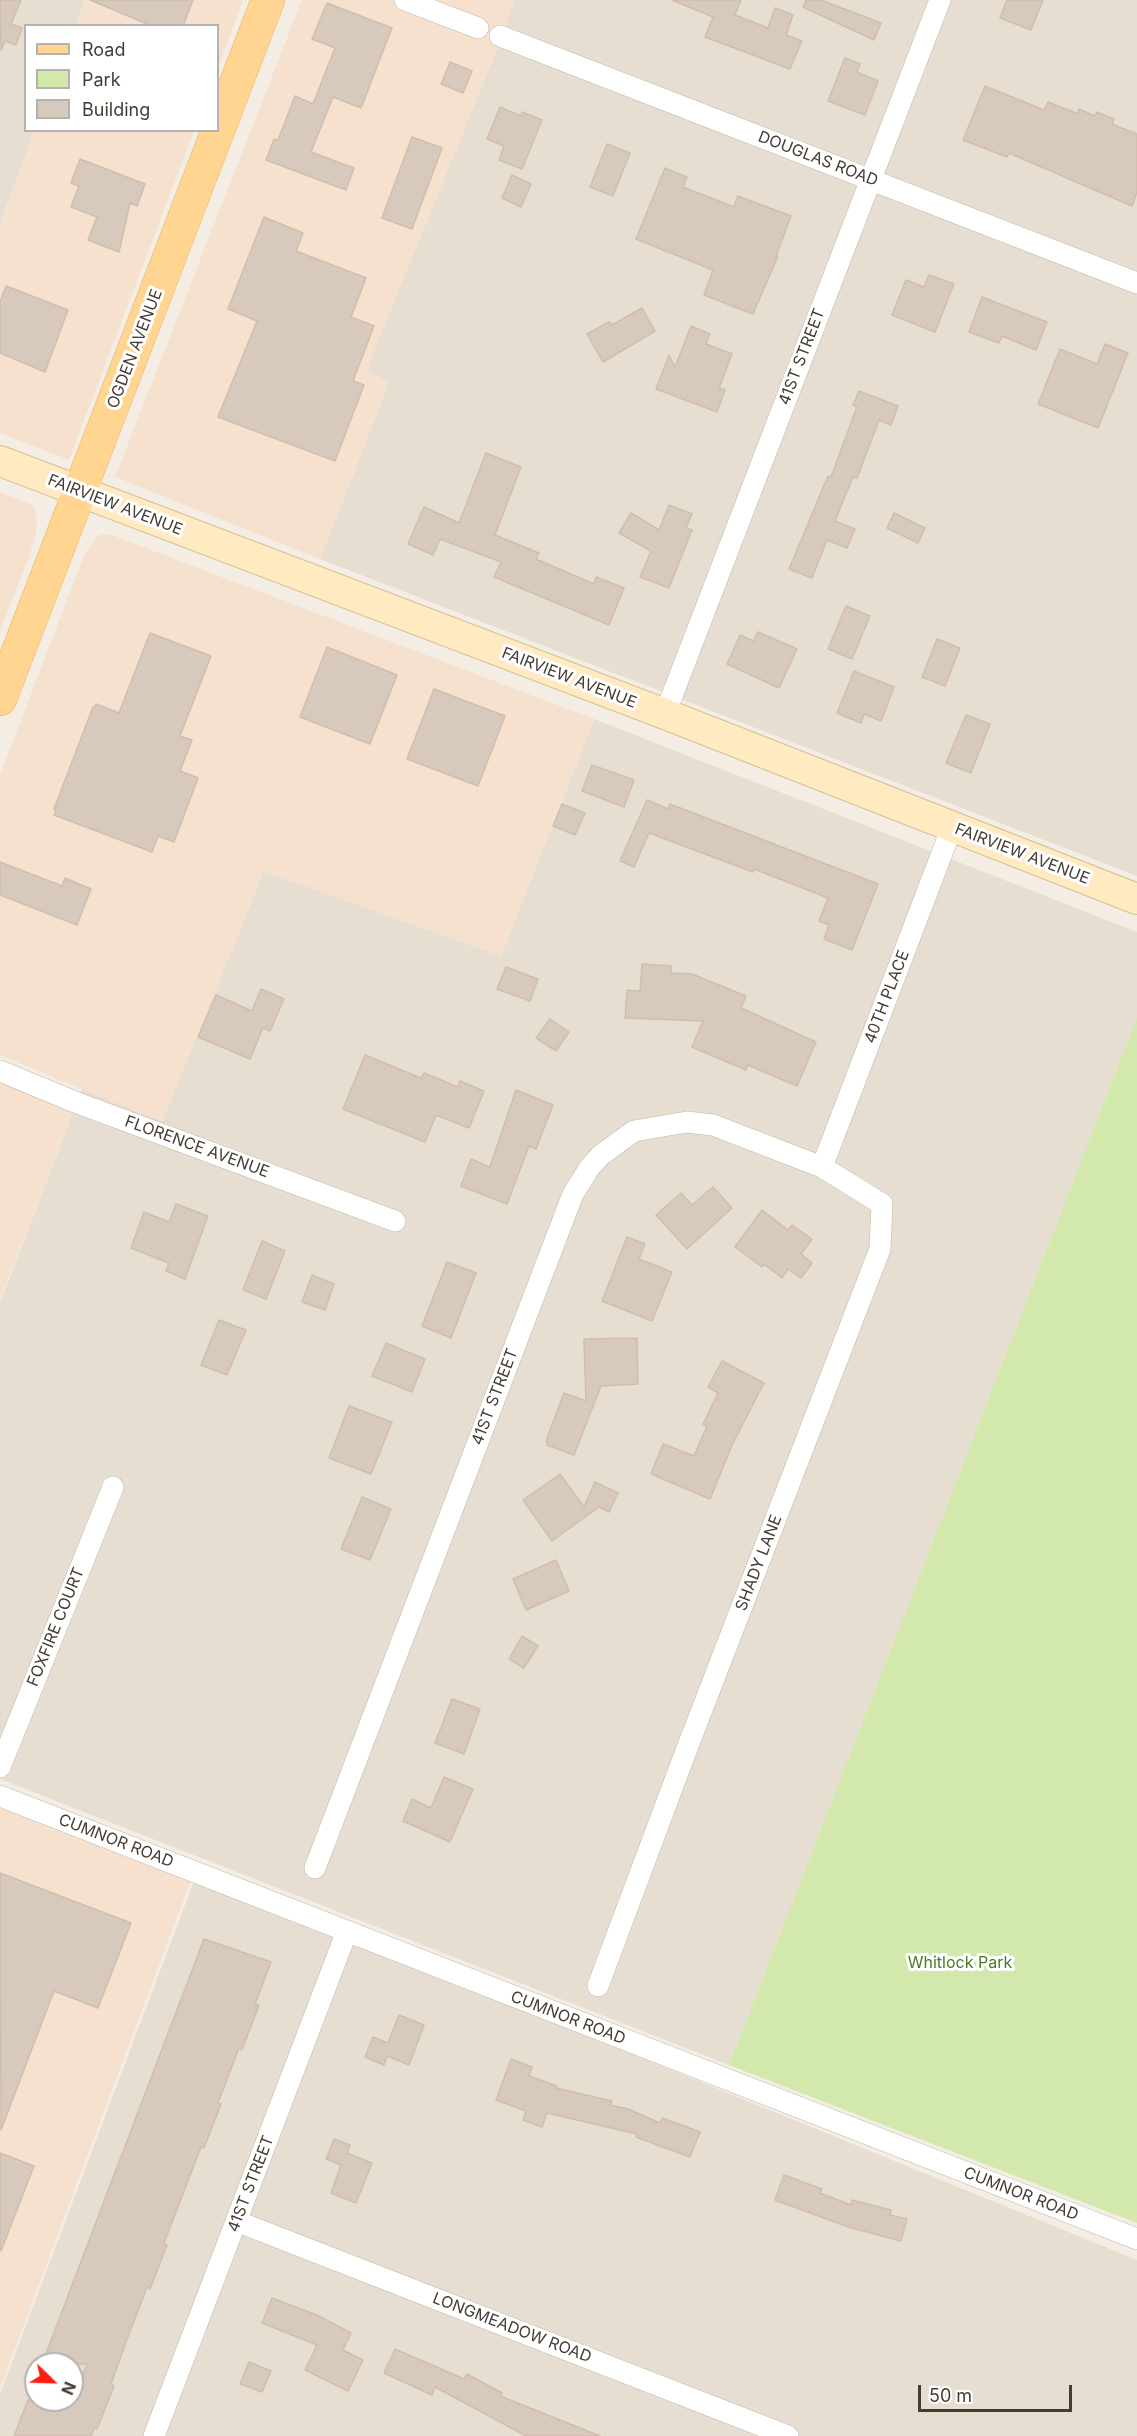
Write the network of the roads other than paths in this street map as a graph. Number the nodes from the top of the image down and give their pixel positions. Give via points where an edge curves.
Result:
1 (268, 0) edge
2 (405, 0) edge
3 (940, 0) edge
4 (478, 28) dead end
5 (500, 36) dead end
6 (219, 128) edge
7 (218, 132) edge
8 (871, 180) junction
9 (1137, 283) edge
10 (0, 461) edge
11 (80, 492) junction
12 (0, 699) edge
13 (664, 714) junction
14 (952, 827) junction
15 (1137, 899) edge
16 (0, 1071) edge
17 (822, 1167) junction
18 (395, 1221) dead end
19 (113, 1487) dead end
20 (0, 1767) edge
21 (0, 1796) edge
22 (315, 1868) dead end
23 (347, 1931) junction
24 (598, 1986) dead end
25 (236, 2221) junction
26 (1137, 2239) edge
27 (154, 2436) edge
28 (788, 2436) edge

1 - 6 main road, OGDEN AVENUE
2 - 4 street
3 - 8 street, 41ST STREET
5 - 8 street, DOUGLAS ROAD
7 - 11 main road, OGDEN AVENUE
8 - 9 street, DOUGLAS ROAD
8 - 13 street, 41ST STREET
10 - 11 street, FAIRVIEW AVENUE
11 - 12 main road, OGDEN AVENUE
11 - 13 street, FAIRVIEW AVENUE
13 - 14 street, FAIRVIEW AVENUE
14 - 15 street, FAIRVIEW AVENUE
14 - 17 street, 40TH PLACE
16 - 18 street, FLORENCE AVENUE
17 - 22 street, 41ST STREET via 713,1125 687,1122 634,1131 590,1167 573,1194
17 - 24 street, SHADY LANE via 882,1204 880,1249
19 - 20 street, FOXFIRE COURT
21 - 23 street, CUMNOR ROAD
23 - 25 street, 41ST STREET
23 - 26 street, CUMNOR ROAD
25 - 27 street, 41ST STREET
25 - 28 street, LONGMEADOW ROAD

